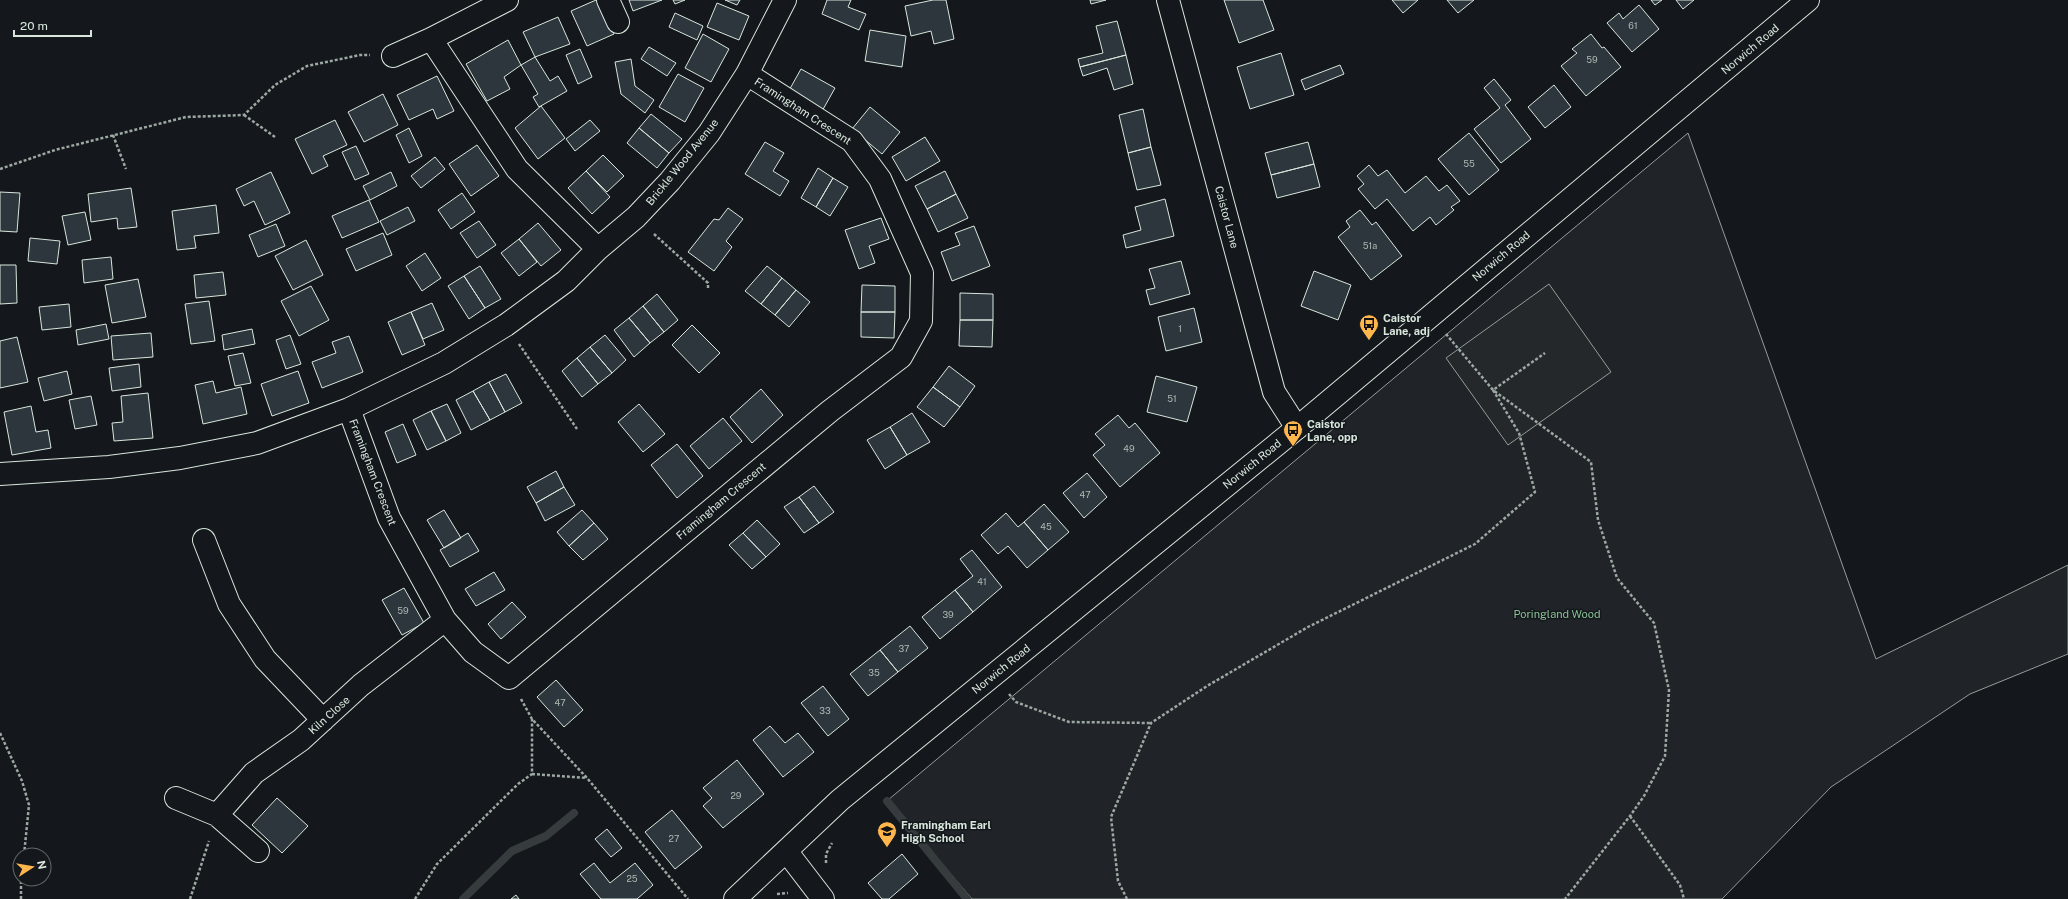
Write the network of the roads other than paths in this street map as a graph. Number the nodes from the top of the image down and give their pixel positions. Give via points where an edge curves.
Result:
1 (507, 0) edge
2 (608, 0) edge
3 (785, 0) edge
4 (1168, 0) edge
5 (1808, 0) edge
6 (618, 22) dead end
7 (431, 39) junction
8 (392, 56) road end
9 (747, 74) junction
10 (598, 249) junction
11 (349, 409) junction
12 (1297, 428) junction
13 (0, 474) edge
14 (204, 540) dead end
15 (445, 620) junction
16 (324, 720) junction
17 (176, 798) dead end
18 (217, 815) junction
19 (258, 851) dead end
20 (787, 852) junction
21 (735, 899) edge
22 (823, 899) edge

1 - 7 street
2 - 6 street
3 - 9 street, Brickle Wood Avenue
4 - 12 street, Caistor Lane via 1274,392
5 - 12 street, Norwich Road
7 - 8 street
7 - 10 street via 517,170
9 - 10 street, Brickle Wood Avenue via 709,134 670,181 636,217
9 - 15 street, Framingham Crescent via 852,141 880,179 922,273 921,321 901,356 830,411 509,678 473,652
10 - 11 street, Brickle Wood Avenue via 566,281 506,325 444,363
11 - 13 street, Brickle Wood Avenue via 257,443 180,458 109,467
11 - 15 street, Framingham Crescent via 389,518
12 - 20 street, Norwich Road via 840,800
14 - 16 street via 229,604 265,659
15 - 16 street, Kiln Close via 361,685
16 - 18 street, Kiln Close via 301,740 254,773
17 - 18 street
18 - 19 street
20 - 21 street, Norwich Road
20 - 22 street

